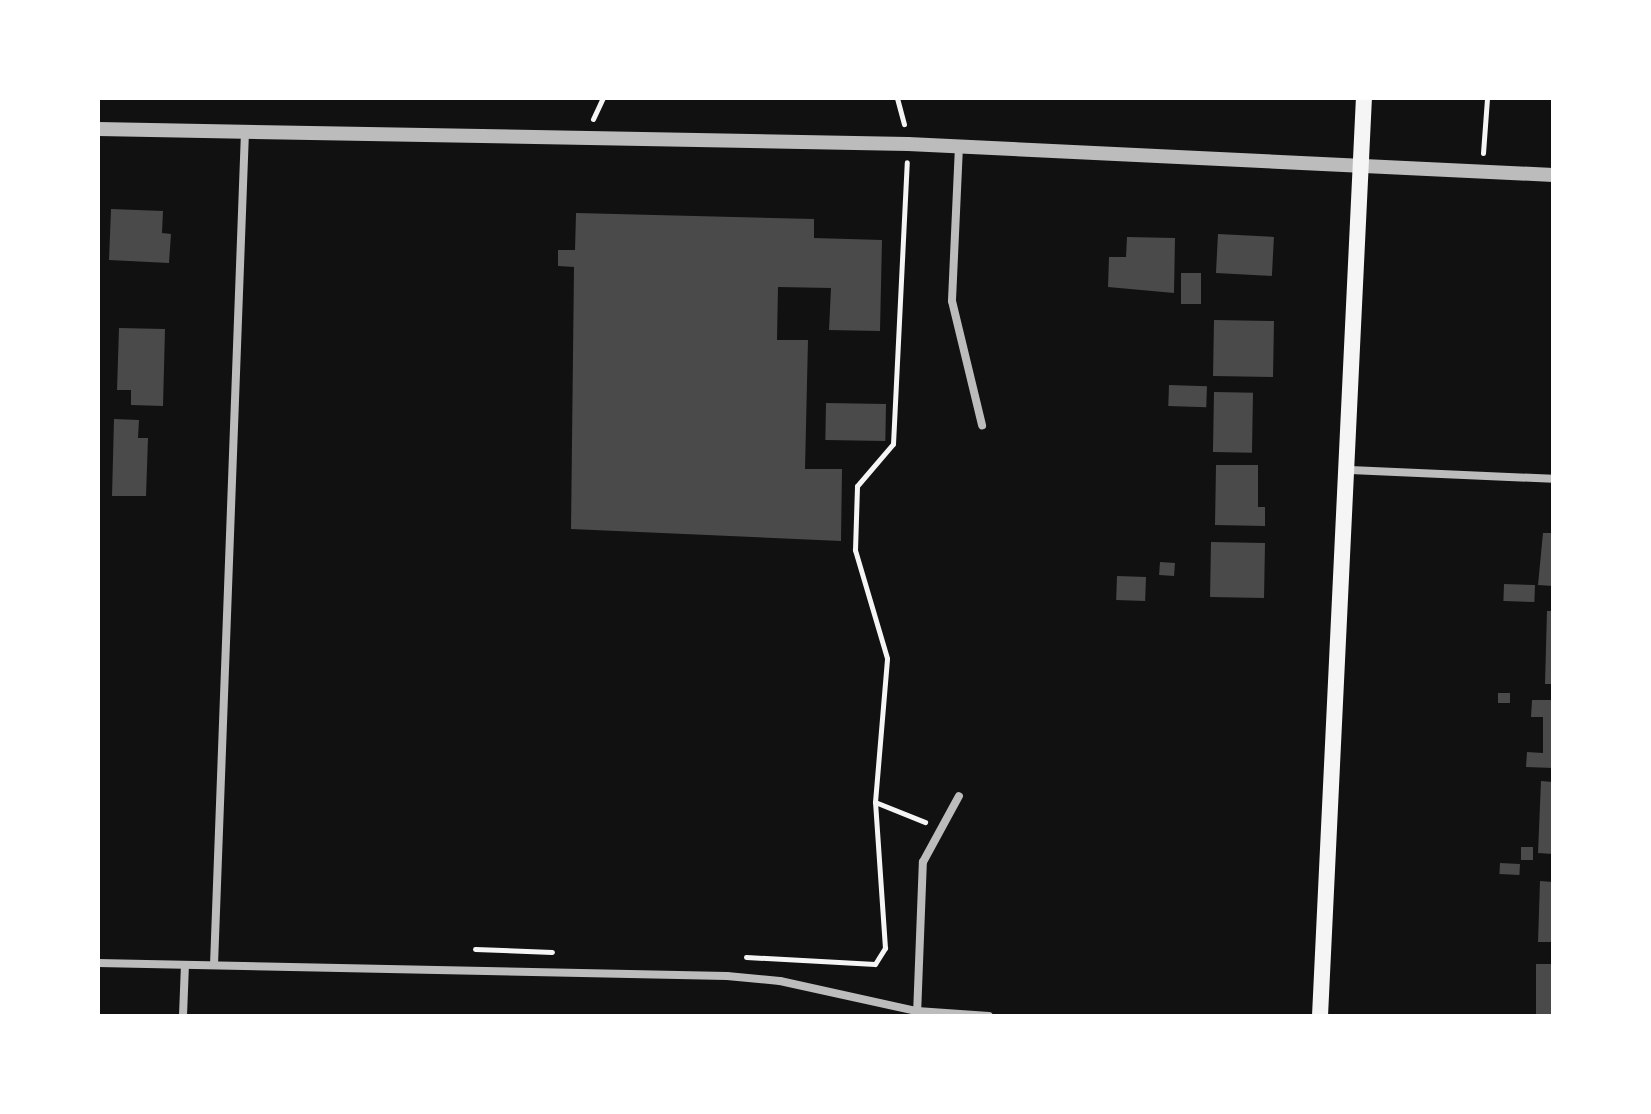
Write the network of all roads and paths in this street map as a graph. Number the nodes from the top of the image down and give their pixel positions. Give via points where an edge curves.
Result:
1 (1364, 98) edge
2 (1487, 98) edge
3 (98, 129) edge
4 (245, 131) junction
5 (908, 144) junction
6 (959, 146) junction
7 (1362, 162) junction
8 (1482, 170) junction
9 (1553, 175) edge
10 (982, 425) dead end
11 (1350, 470) junction
12 (1553, 479) edge
13 (959, 796) dead end
14 (875, 802) junction
15 (941, 829) junction
16 (475, 949) dead end
17 (570, 952) dead end
18 (744, 957) dead end
19 (98, 963) edge
20 (185, 965) junction
21 (214, 965) junction
22 (917, 1014) edge
23 (183, 1016) edge
24 (989, 1016) edge
25 (1320, 1016) edge

1 - 7 main road
2 - 8 path
3 - 4 street
4 - 5 street
4 - 21 street
5 - 6 street
5 - 14 path via 893,444 857,486 855,550 887,658
6 - 7 street
6 - 10 street via 952,301
7 - 8 street
7 - 11 main road
8 - 9 street
11 - 12 street
11 - 25 main road
13 - 15 street
14 - 15 path
14 - 18 path via 885,948 875,964
15 - 22 street via 923,862
16 - 17 path
19 - 20 street
20 - 21 street
20 - 23 street
21 - 22 street via 727,976 780,981
22 - 24 street

